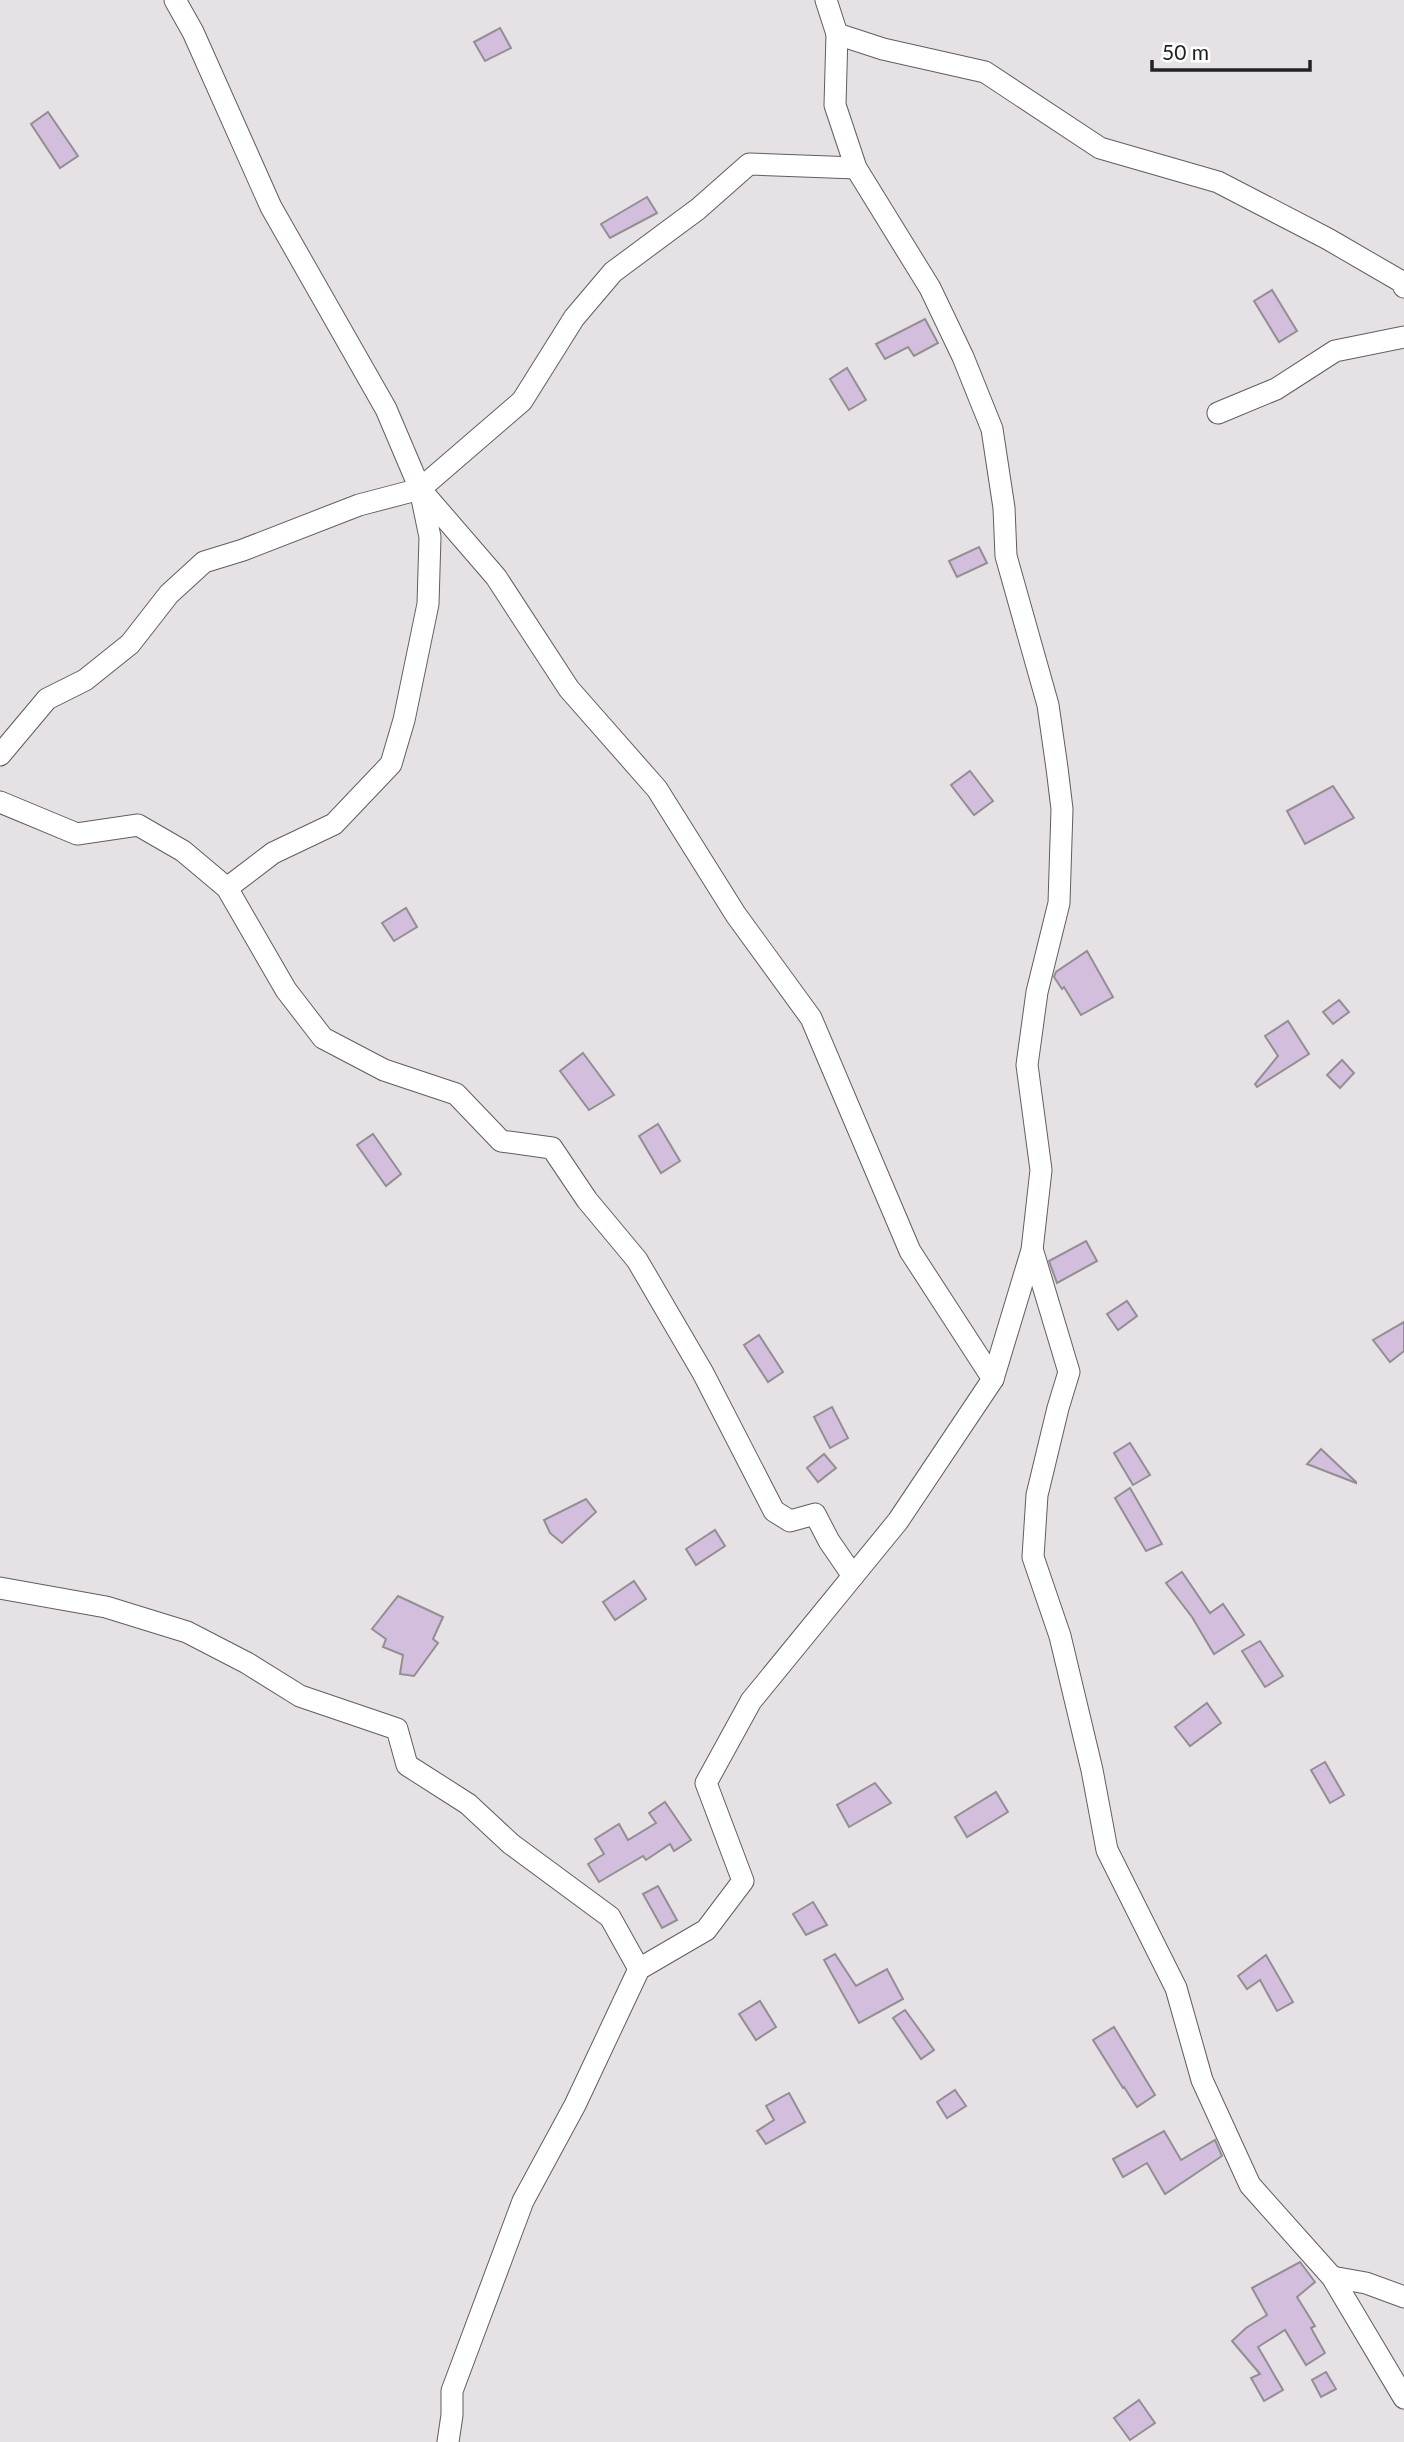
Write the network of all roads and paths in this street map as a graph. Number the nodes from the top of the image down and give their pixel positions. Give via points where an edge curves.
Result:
1 (175, 0) edge
2 (826, 0) edge
3 (837, 34) junction
4 (856, 168) junction
5 (1404, 286) edge
6 (1404, 337) edge
7 (1218, 413) dead end
8 (420, 489) junction
9 (0, 755) edge
10 (0, 803) edge
11 (227, 888) junction
12 (1032, 1250) junction
13 (993, 1379) junction
14 (853, 1576) junction
15 (0, 1588) edge
16 (639, 1969) junction
17 (1332, 2277) junction
18 (1404, 2297) edge
19 (1404, 2398) edge
20 (448, 2442) edge

1 - 8 street via 271,207 386,409
2 - 3 street
3 - 4 street via 835,105
3 - 5 street via 985,72 1100,148 1218,182 1328,239
4 - 8 street via 749,164 698,209 613,272 574,318 522,401
4 - 12 street via 930,288 992,429 1006,556 1048,705 1062,808 1059,903 1027,1065 1041,1170
6 - 7 street via 1335,351 1276,389
8 - 9 street via 359,505 204,562 169,594 130,644 85,680 47,699
8 - 11 street via 430,537 428,604 391,764 334,824 273,853
8 - 13 street via 496,577 569,690 657,789 736,915 811,1018 910,1251
10 - 11 street via 77,834 138,825 183,851
11 - 14 street via 286,990 323,1038 384,1070 456,1094 501,1141 552,1148 587,1200 637,1260 703,1373 774,1511 790,1521 815,1514
12 - 13 street
12 - 17 street via 1069,1372 1037,1495 1033,1557 1060,1636 1107,1850 1177,1989 1202,2081 1250,2185
13 - 14 street via 898,1521
14 - 16 street via 751,1700 706,1783 743,1881 706,1930
15 - 16 street via 106,1607 187,1632 300,1696 397,1729 407,1765 468,1804 511,1844 610,1917
16 - 20 street via 575,2105 523,2201 452,2391
17 - 18 street
17 - 19 street

